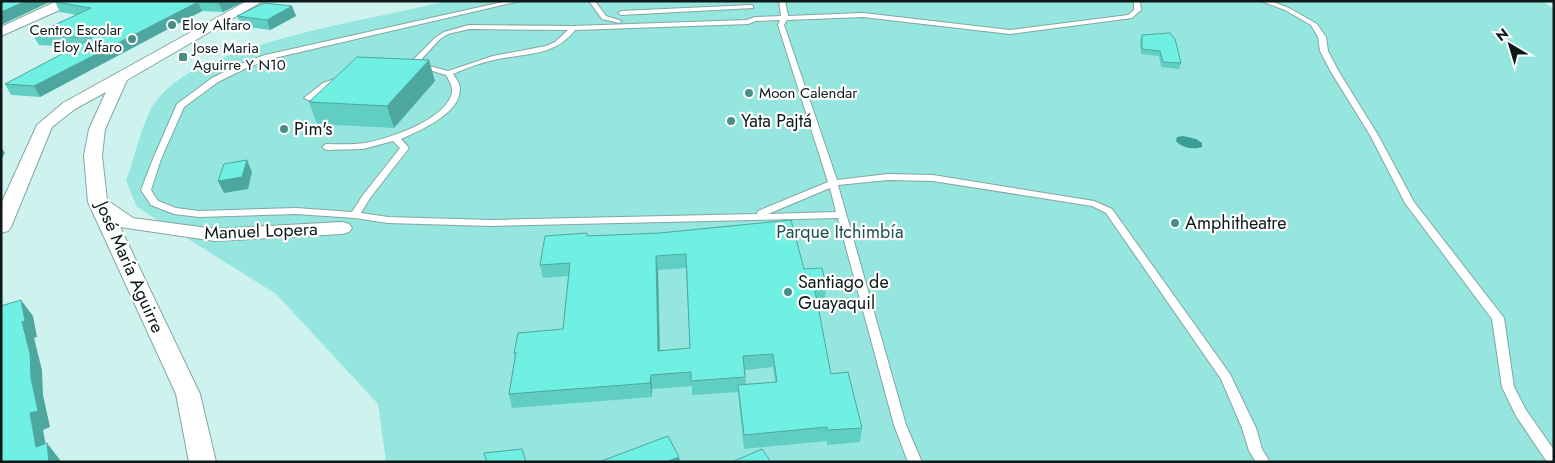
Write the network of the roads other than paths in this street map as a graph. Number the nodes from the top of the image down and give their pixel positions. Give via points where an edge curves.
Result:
1 (68, 1) edge
2 (257, 1) edge
3 (517, 1) edge
4 (592, 1) edge
5 (782, 1) edge
6 (1137, 1) edge
7 (1264, 1) edge
8 (751, 7) dead end
9 (621, 13) dead end
10 (786, 18) junction
11 (755, 19) junction
12 (573, 28) junction
13 (1, 32) edge
14 (413, 64) junction
15 (398, 65) edge
16 (449, 73) junction
17 (351, 74) edge
18 (120, 77) junction
19 (308, 98) dead end
20 (395, 138) junction
21 (326, 147) dead end
22 (834, 183) junction
23 (98, 202) junction
24 (841, 215) junction
25 (753, 216) junction
26 (348, 222) junction
27 (1, 227) edge
28 (1554, 461) edge
29 (203, 462) edge
30 (915, 462) edge
31 (1263, 462) edge

1 - 13 street
2 - 18 street
3 - 26 lane via 268,57 223,76 180,106 146,190 154,203 174,211 199,214 296,211
4 - 11 lane via 604,18 614,21
5 - 10 lane
6 - 10 lane via 1137,14 1130,17 1010,32 863,15
7 - 28 lane via 1314,24 1335,72 1374,135 1410,203 1498,318 1508,387 1521,414
8 - 9 lane
10 - 11 lane
10 - 22 lane via 781,25
11 - 12 lane via 748,22
12 - 14 lane via 480,26 459,30 438,38
12 - 16 lane via 569,36 558,44 538,51 495,57
14 - 15 lane
14 - 16 lane
16 - 20 lane via 457,87 454,102 420,127
17 - 19 lane via 326,85
18 - 23 street, José María Aguirre via 97,129 93,156
18 - 27 street via 69,106 46,125
20 - 21 lane via 362,146
20 - 26 lane via 404,148
22 - 24 lane
22 - 25 lane
22 - 31 lane via 888,177 933,178 1094,204 1109,211 1226,377
23 - 26 street, Manuel Lopera via 127,223 215,235
23 - 29 street, José María Aguirre via 188,394
24 - 25 lane
24 - 30 lane via 900,424
25 - 26 lane via 491,223

